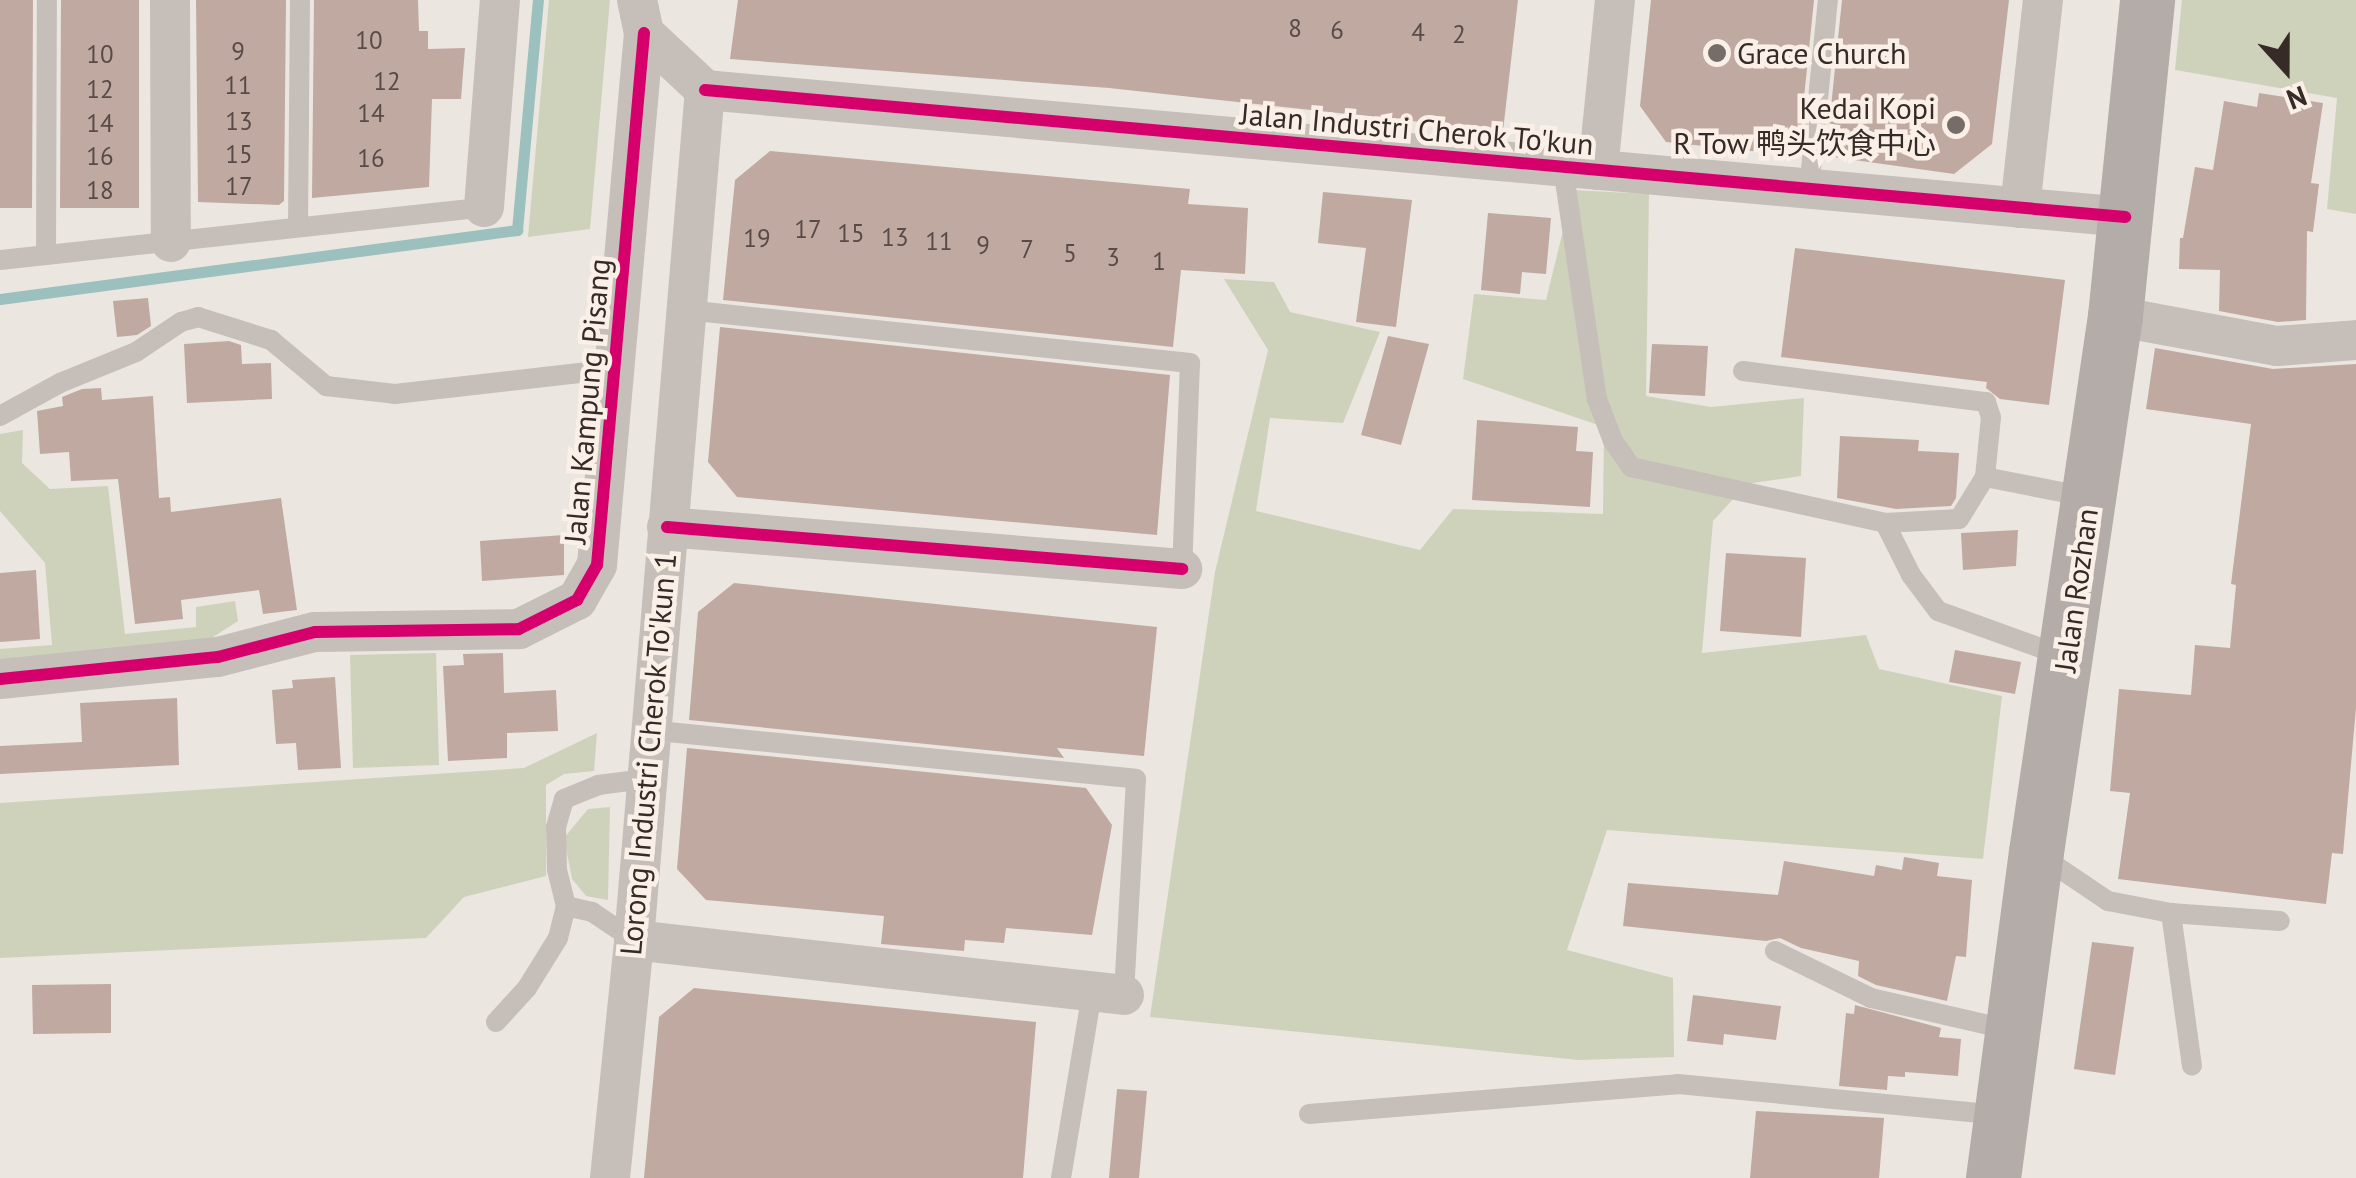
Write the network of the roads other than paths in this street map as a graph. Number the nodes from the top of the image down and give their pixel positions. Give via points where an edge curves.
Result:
1 (48, 0) edge
2 (170, 0) edge
3 (300, 0) edge
4 (500, 0) edge
5 (1615, 0) edge
6 (1828, 0) edge
7 (2043, 0) edge
8 (2147, 0) edge
9 (641, 16) edge
10 (705, 90) junction
11 (1580, 168) junction
12 (1809, 189) junction
13 (484, 207) joint
14 (2020, 208) junction
15 (2125, 217) junction
16 (298, 227) junction
17 (171, 242) junction
18 (46, 255) junction
19 (0, 260) edge
20 (686, 310) junction
21 (2115, 316) junction
22 (2356, 340) edge
23 (615, 369) junction
24 (1743, 371) dead end
25 (0, 416) edge
26 (1985, 477) junction
27 (2088, 497) junction
28 (1885, 524) junction
29 (667, 527) junction
30 (1182, 570) joint
31 (2066, 658) junction
32 (0, 679) edge
33 (648, 730) junction
34 (644, 779) junction
35 (2036, 852) junction
36 (566, 906) junction
37 (2171, 913) junction
38 (2280, 921) dead end
39 (634, 940) junction
40 (1775, 951) dead end
41 (1108, 993) junction
42 (496, 1022) dead end
43 (2012, 1030) junction
44 (2192, 1066) dead end
45 (1310, 1114) dead end
46 (2001, 1115) junction
47 (610, 1178) edge
48 (1061, 1178) edge
49 (1993, 1178) edge

1 - 18 lane
2 - 17 street
3 - 16 lane
4 - 13 street
5 - 11 street
6 - 12 lane
7 - 14 street
8 - 15 main road, Jalan Rozhan
9 - 10 street
9 - 23 street, Jalan Kampung Pisang
10 - 11 street, Jalan Industri Cherok To'kun
10 - 20 street, Lorong Industri Cherok To'kun 1
11 - 12 street, Jalan Industri Cherok To'kun
11 - 28 lane via 1597,399 1631,467
12 - 14 street, Jalan Industri Cherok To'kun
13 - 16 lane
14 - 15 street, Jalan Industri Cherok To'kun
15 - 21 main road, Jalan Rozhan
16 - 17 lane
17 - 18 lane
18 - 19 lane
20 - 29 street, Lorong Industri Cherok To'kun 1
20 - 30 lane via 1190,363
21 - 22 street via 2277,346
21 - 27 main road, Jalan Rozhan
23 - 25 lane via 395,394 326,386 271,340 198,317
23 - 32 street, Jalan Kampung Pisang via 597,564 577,600 519,629 315,632 218,658
24 - 26 lane via 1986,402 1991,417
26 - 27 lane
26 - 28 lane via 1959,519
27 - 31 main road, Jalan Rozhan
28 - 31 lane via 1938,611
29 - 30 street
29 - 33 street, Lorong Industri Cherok To'kun 1
31 - 35 main road, Jalan Rozhan
33 - 34 street, Lorong Industri Cherok To'kun 1
33 - 41 lane via 1136,779
34 - 36 lane via 598,785 564,800 556,826
34 - 39 street, Lorong Industri Cherok To'kun 1
35 - 37 lane via 2108,901
35 - 43 main road, Jalan Rozhan
36 - 39 lane via 592,912
36 - 42 lane via 558,938
37 - 38 lane
37 - 44 lane
39 - 41 street
39 - 47 street, Lorong Industri Cherok To'kun 1
40 - 43 lane via 1871,998
41 - 48 lane
43 - 46 main road, Jalan Rozhan
45 - 46 lane via 1678,1084
46 - 49 main road, Jalan Rozhan

